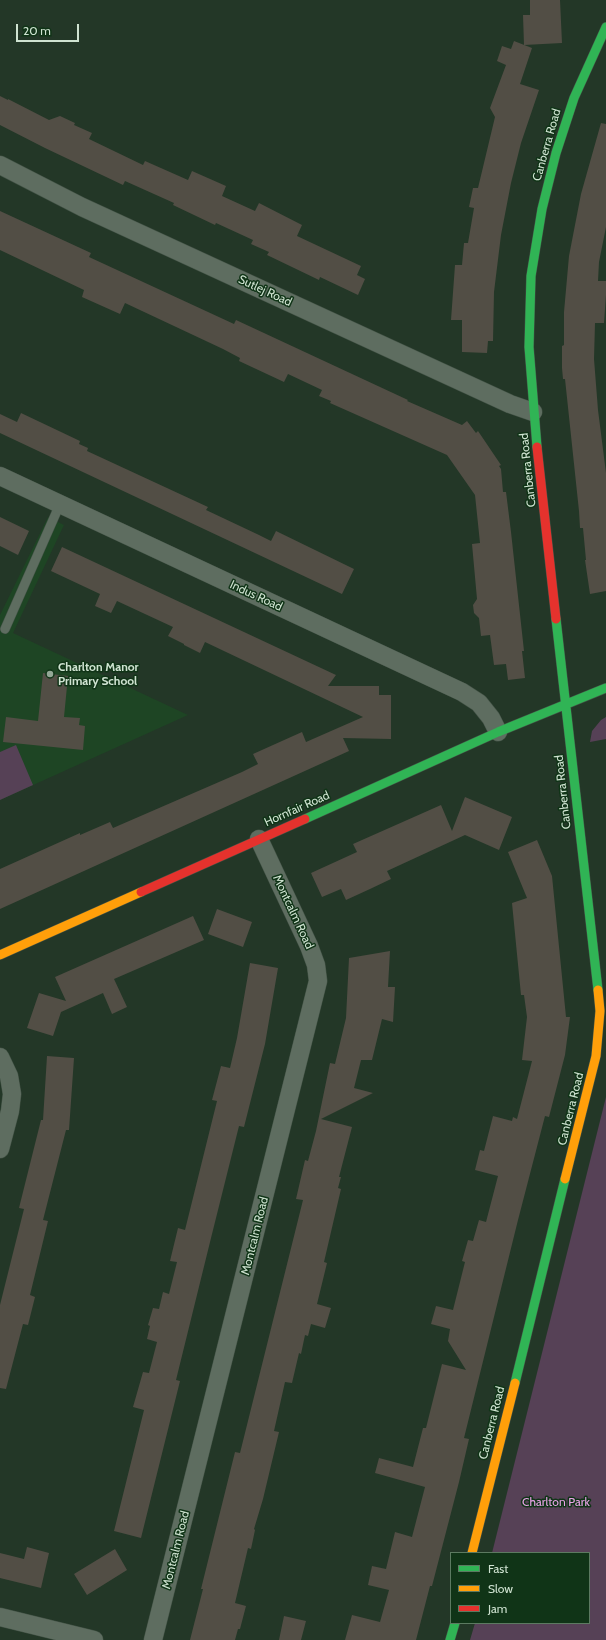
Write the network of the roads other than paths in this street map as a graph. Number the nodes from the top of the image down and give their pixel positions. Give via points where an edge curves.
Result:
1 (606, 28) edge
2 (0, 165) edge
3 (533, 412) junction
4 (0, 476) edge
5 (60, 504) junction
6 (5, 629) dead end
7 (606, 688) edge
8 (566, 704) junction
9 (498, 732) junction
10 (260, 839) junction
11 (0, 955) edge
12 (0, 1057) edge
13 (0, 1150) edge
14 (472, 1552) edge
15 (0, 1617) edge
16 (455, 1624) edge
17 (94, 1640) edge
18 (153, 1640) edge
19 (450, 1640) edge

1 - 3 street, Canberra Road via 574,98 556,153 542,209 531,276 529,347
2 - 3 street, Sutlej Road via 82,207 510,404
3 - 8 street, Canberra Road
4 - 5 street, Indus Road
5 - 6 lane
5 - 9 street, Indus Road via 462,692 479,704 491,718
7 - 8 street, Hornfair Road
8 - 9 street, Hornfair Road
8 - 14 street, Canberra Road via 600,1011 596,1056
9 - 10 street, Hornfair Road
10 - 11 street, Hornfair Road
10 - 18 street, Montcalm Road via 309,946 316,965 318,981
12 - 13 street via 9,1076 12,1094
15 - 17 street
16 - 19 street

